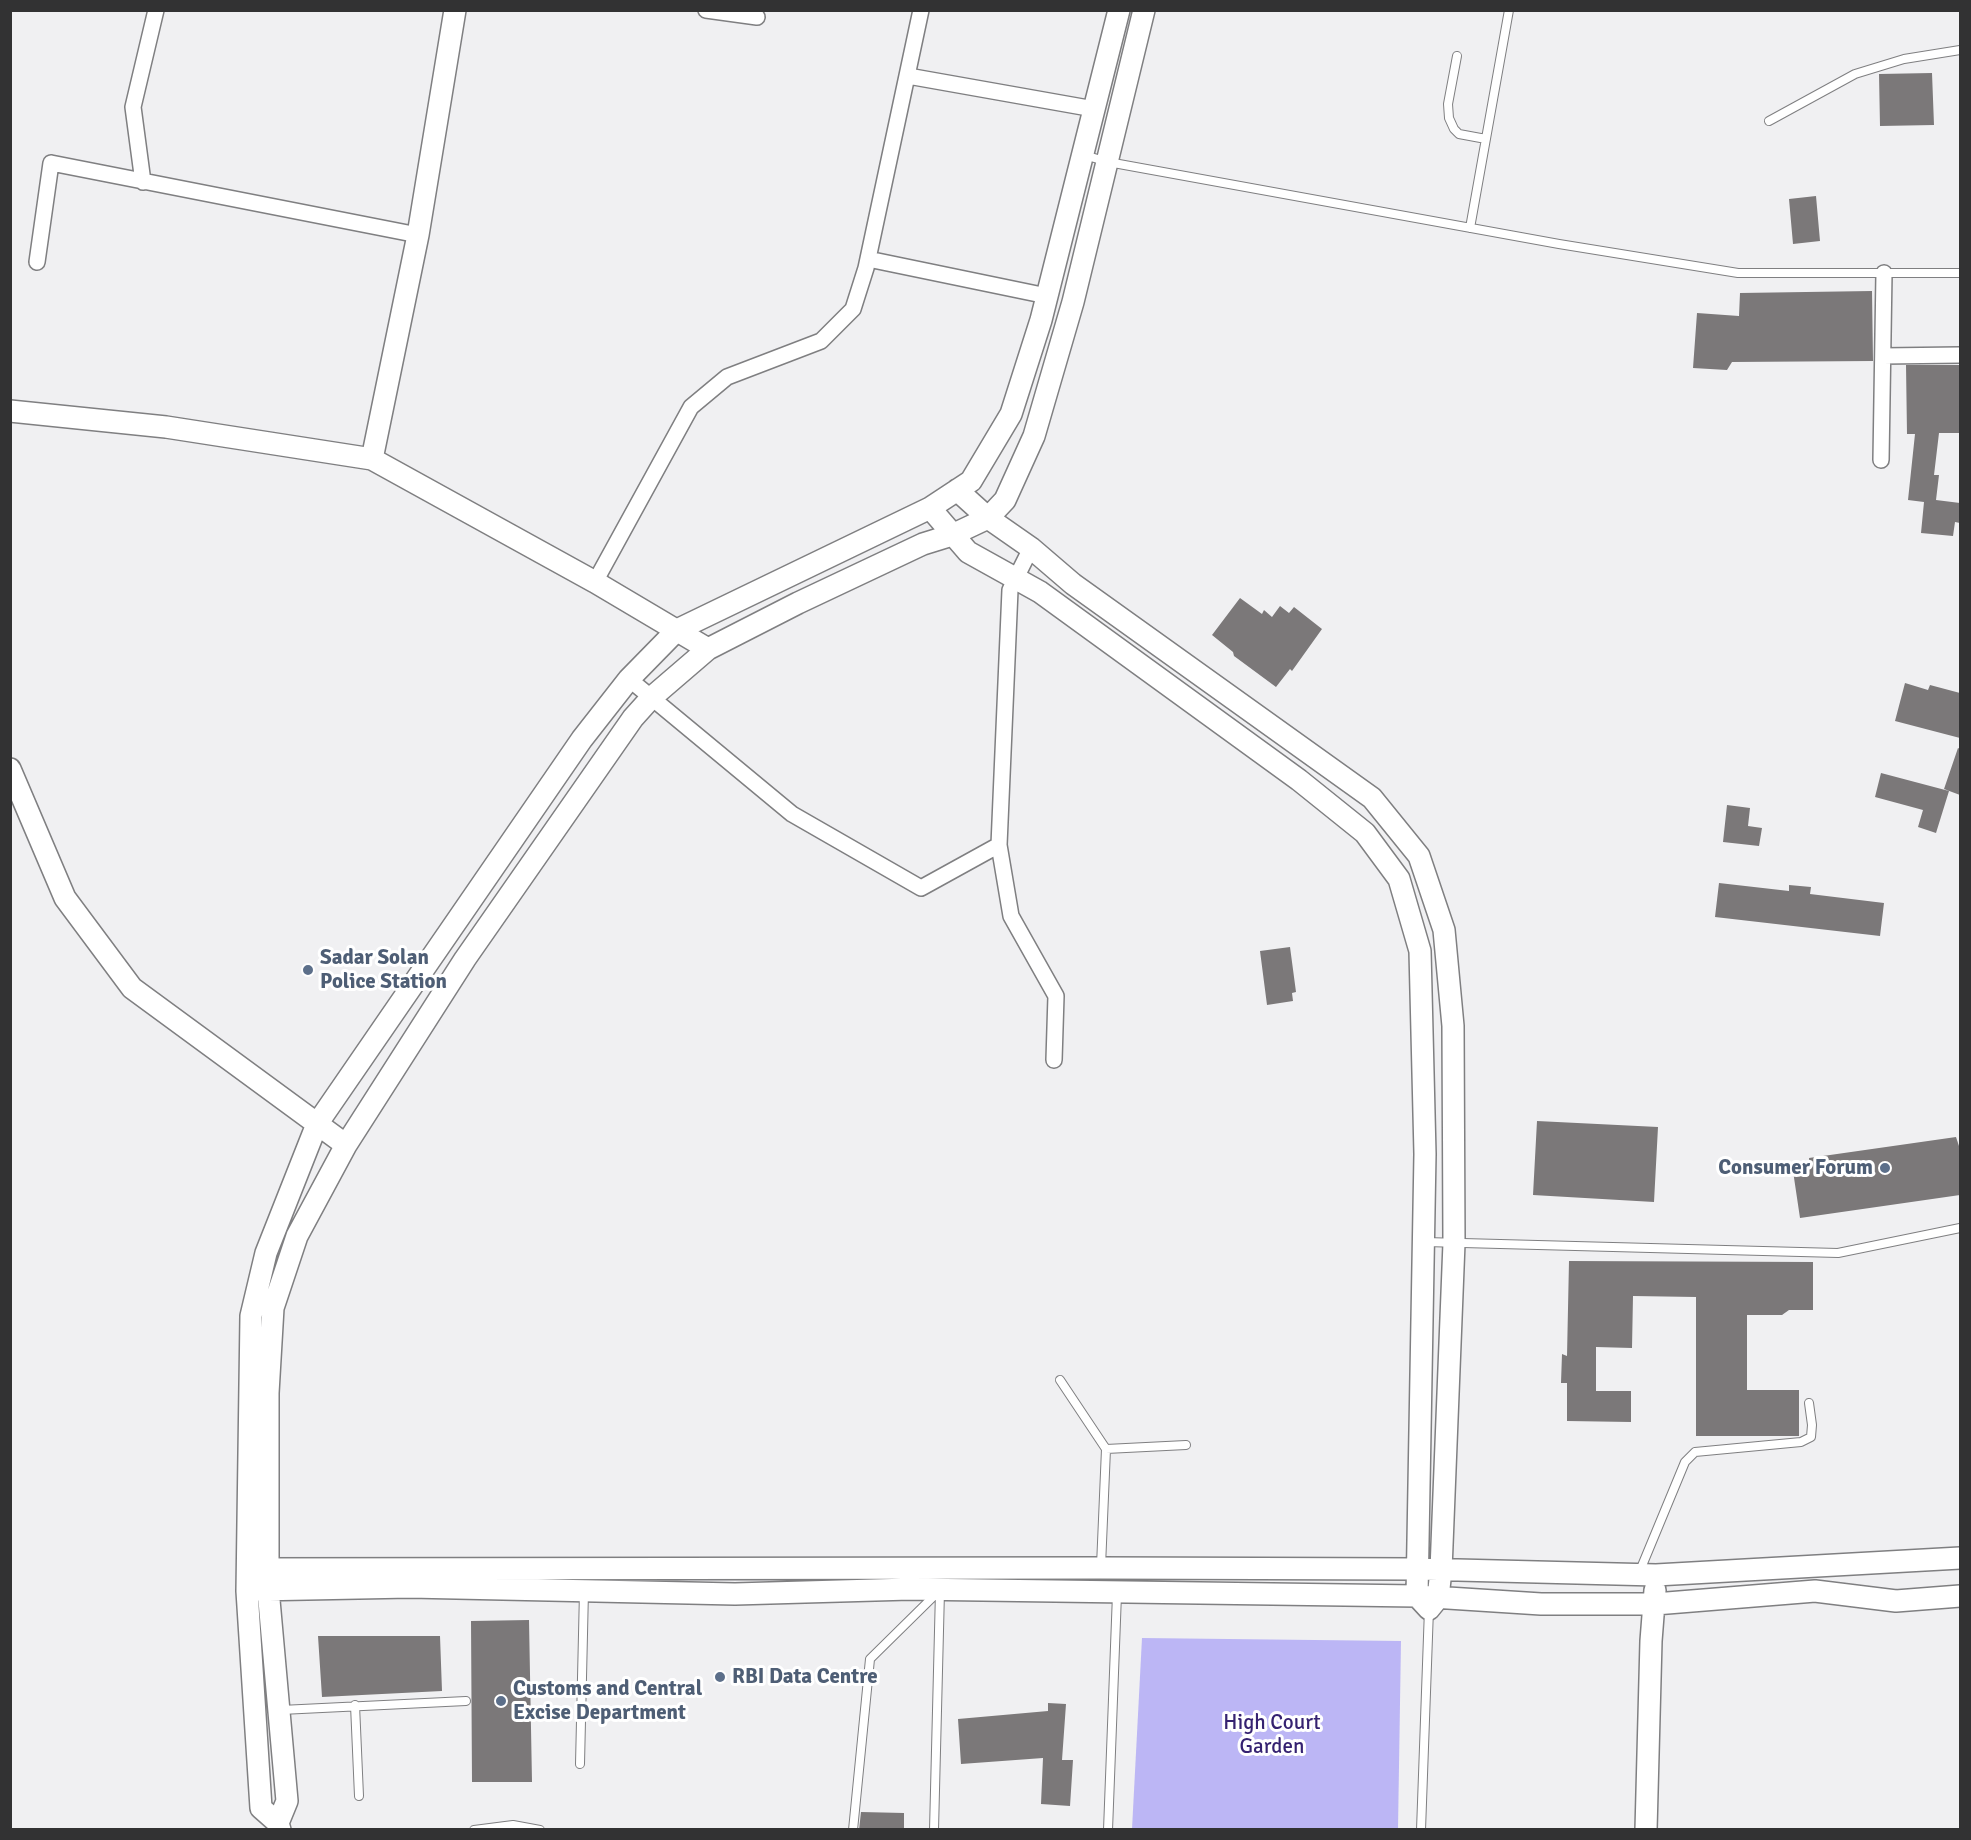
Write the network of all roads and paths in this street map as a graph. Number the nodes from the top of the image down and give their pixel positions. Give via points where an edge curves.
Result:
1 (156, 10) edge
2 (455, 10) edge
3 (706, 10) edge
4 (921, 10) edge
5 (1119, 10) edge
6 (1144, 10) edge
7 (1509, 10) edge
8 (757, 17) dead end
9 (1960, 50) edge
10 (1457, 56) dead end
11 (908, 76) junction
12 (1094, 109) junction
13 (1769, 121) dead end
14 (1486, 139) junction
15 (1083, 154) junction
16 (1108, 162) junction
17 (143, 182) junction
18 (1470, 228) junction
19 (418, 236) junction
20 (868, 259) junction
21 (37, 262) dead end
22 (1884, 273) junction
23 (1960, 273) edge
24 (1047, 296) junction
25 (1960, 355) edge
26 (1883, 356) junction
27 (10, 411) edge
28 (372, 459) junction
29 (1881, 460) dead end
30 (957, 490) junction
31 (930, 508) junction
32 (988, 518) junction
33 (952, 535) junction
34 (1031, 548) junction
35 (1016, 578) junction
36 (595, 582) junction
37 (677, 630) junction
38 (708, 649) junction
39 (629, 679) junction
40 (651, 698) junction
41 (10, 769) edge
42 (999, 845) junction
43 (1054, 1060) dead end
44 (317, 1124) junction
45 (346, 1145) junction
46 (1960, 1228) edge
47 (1423, 1242) junction
48 (1454, 1243) junction
49 (1060, 1380) dead end
50 (1809, 1403) dead end
51 (1186, 1445) dead end
52 (1106, 1449) junction
53 (1960, 1558) edge
54 (1101, 1568) junction
55 (1418, 1569) junction
56 (246, 1570) junction
57 (1441, 1570) junction
58 (1648, 1575) junction
59 (268, 1579) junction
60 (940, 1589) junction
61 (246, 1591) junction
62 (584, 1591) junction
63 (1117, 1593) junction
64 (1960, 1596) edge
65 (1428, 1601) junction
66 (1655, 1604) junction
67 (466, 1701) dead end
68 (355, 1705) junction
69 (279, 1710) junction
70 (580, 1764) dead end
71 (359, 1796) dead end
72 (279, 1826) edge
73 (474, 1830) edge
74 (540, 1830) edge
75 (853, 1830) edge
76 (934, 1830) edge
77 (1108, 1830) edge
78 (1421, 1830) edge
79 (1646, 1830) edge

1 - 17 street via 133,107
2 - 19 main road
3 - 8 street
4 - 11 street
5 - 12 main road
6 - 16 main road
7 - 14 lane
9 - 13 lane via 1904,59 1855,74
10 - 14 lane via 1449,118 1460,134
11 - 12 street
11 - 20 street
12 - 15 main road
14 - 18 lane
15 - 16 lane
15 - 24 main road
16 - 18 lane
16 - 32 main road via 1034,436 1005,500
17 - 19 street
17 - 21 street via 51,164
18 - 22 lane via 1738,273
19 - 28 main road
20 - 24 street
20 - 36 street via 853,309 821,341 727,377 691,407
22 - 23 lane
22 - 26 street
24 - 30 main road via 1011,414 971,482
25 - 26 street
26 - 29 street
27 - 28 main road via 166,427
28 - 36 main road
30 - 31 main road
30 - 32 main road
31 - 33 main road
31 - 37 main road
32 - 33 main road
32 - 34 main road
33 - 35 main road via 968,552
33 - 38 main road via 923,544
34 - 35 street
34 - 48 main road via 1073,584 1372,798 1419,856 1444,930 1453,1026
35 - 42 street via 1011,590
35 - 47 main road via 1299,780 1365,833 1399,879 1420,951
36 - 37 main road
37 - 38 main road
37 - 39 main road
38 - 40 main road
39 - 40 street
39 - 44 main road via 582,739
40 - 42 street via 792,814 921,888
40 - 45 main road via 633,718 465,959
41 - 44 main road via 66,898 132,988
42 - 43 street via 1011,916 1056,996
44 - 45 main road
44 - 56 main road via 266,1253 251,1316
45 - 59 main road via 297,1236 273,1308 268,1393
46 - 48 lane via 1838,1253
47 - 48 lane
47 - 55 main road
48 - 57 main road
49 - 52 lane
50 - 58 lane via 1811,1437 1801,1442 1695,1452 1685,1462
51 - 52 lane
52 - 54 lane
53 - 58 main road
54 - 55 main road
54 - 59 main road
55 - 57 main road
55 - 65 main road
56 - 59 main road
56 - 61 main road
57 - 58 main road
57 - 65 main road
58 - 66 main road
59 - 61 main road
59 - 62 main road
59 - 69 main road
60 - 62 main road via 735,1594
60 - 63 main road
60 - 75 lane via 870,1659
60 - 76 lane
61 - 72 main road via 261,1808
62 - 70 lane
63 - 65 main road
63 - 77 lane
64 - 66 main road via 1896,1600 1815,1591
65 - 66 main road
65 - 78 lane
66 - 79 main road
67 - 68 lane
68 - 69 lane
68 - 71 lane
69 - 72 main road via 287,1801
73 - 74 lane via 513,1825

